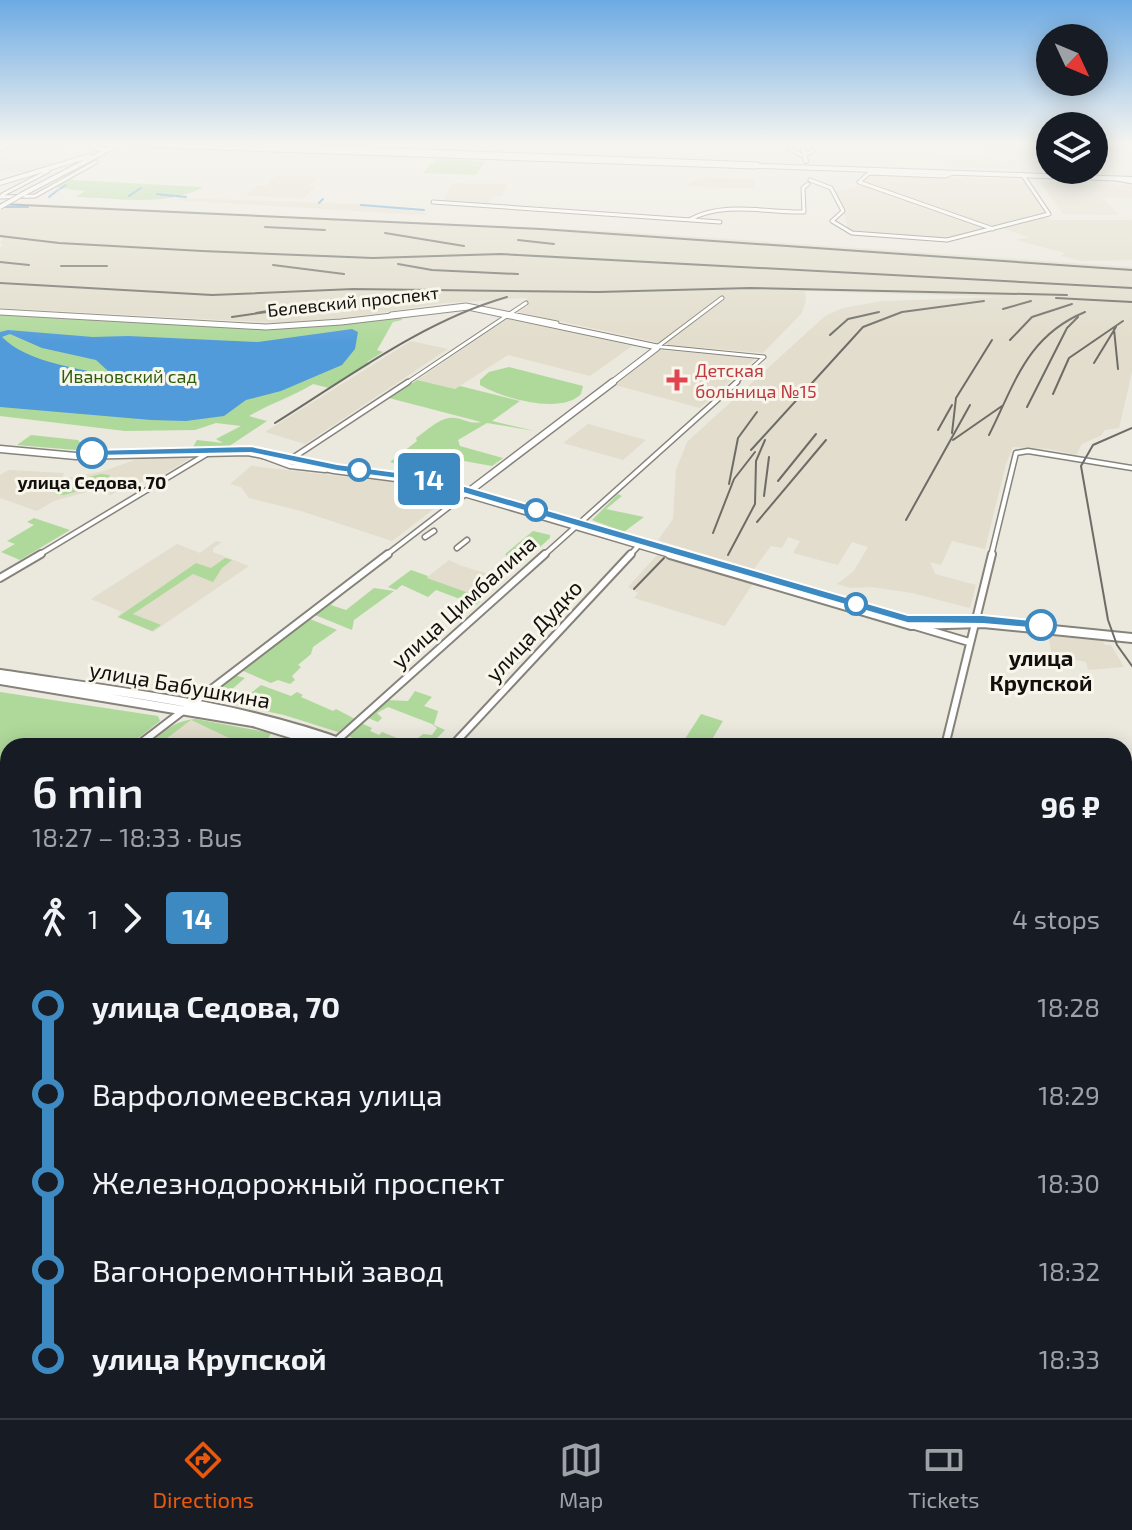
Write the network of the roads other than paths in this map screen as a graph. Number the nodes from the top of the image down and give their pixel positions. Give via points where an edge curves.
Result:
1 (542, 209) edge
2 (804, 209) edge
3 (842, 209) edge
4 (936, 209) edge
5 (1046, 209) edge
6 (691, 219) junction
7 (720, 222) dead end
8 (993, 229) junction
9 (722, 298) dead end
10 (526, 303) dead end
11 (0, 312) edge
12 (510, 314) junction
13 (657, 347) junction
14 (764, 357) joint
15 (0, 447) edge
16 (211, 451) junction
17 (260, 454) junction
18 (290, 459) junction
19 (1132, 468) edge
20 (334, 470) junction
21 (469, 492) junction
22 (576, 524) junction
23 (434, 531) dead end
24 (425, 537) dead end
25 (467, 540) dead end
26 (642, 543) junction
27 (467, 552) dead end
28 (0, 578) edge
29 (974, 621) junction
30 (911, 625) junction
31 (1132, 636) edge
32 (969, 642) junction
33 (0, 674) edge
34 (0, 680) edge
35 (191, 704) junction
36 (182, 711) junction
37 (147, 738) edge
38 (312, 738) edge
39 (318, 738) edge
40 (340, 738) edge
41 (459, 738) edge
42 (947, 738) edge

1 - 6 street
2 - 6 street via 725,210
3 - 8 street via 832,221 850,233 947,240
4 - 8 street
5 - 8 street via 1049,214
6 - 7 street
9 - 13 street
10 - 12 street
11 - 12 street, Белевский проспект via 251,327 457,307
12 - 13 street, Белевский проспект
12 - 18 street
13 - 14 street, Белевский проспект
13 - 21 street
14 - 22 street, улица Цимбалина
15 - 16 street via 76,456
16 - 17 street
16 - 18 street via 251,450
16 - 28 street
17 - 18 street
17 - 20 street via 290,466
18 - 20 street
18 - 21 street via 430,479
19 - 29 street via 1018,451
20 - 21 street
21 - 22 street
21 - 35 street
22 - 26 street
22 - 40 street, улица Цимбалина
23 - 24 street
25 - 27 street via 457,548
26 - 29 street via 907,619
26 - 30 street
26 - 41 street, улица Дудко
29 - 30 street
29 - 31 street
29 - 32 street
30 - 32 street
32 - 42 street
33 - 35 street, улица Бабушкина
34 - 36 street, улица Бабушкина
35 - 36 street
35 - 39 street, улица Бабушкина via 275,720
36 - 37 street
36 - 38 street, улица Бабушкина

